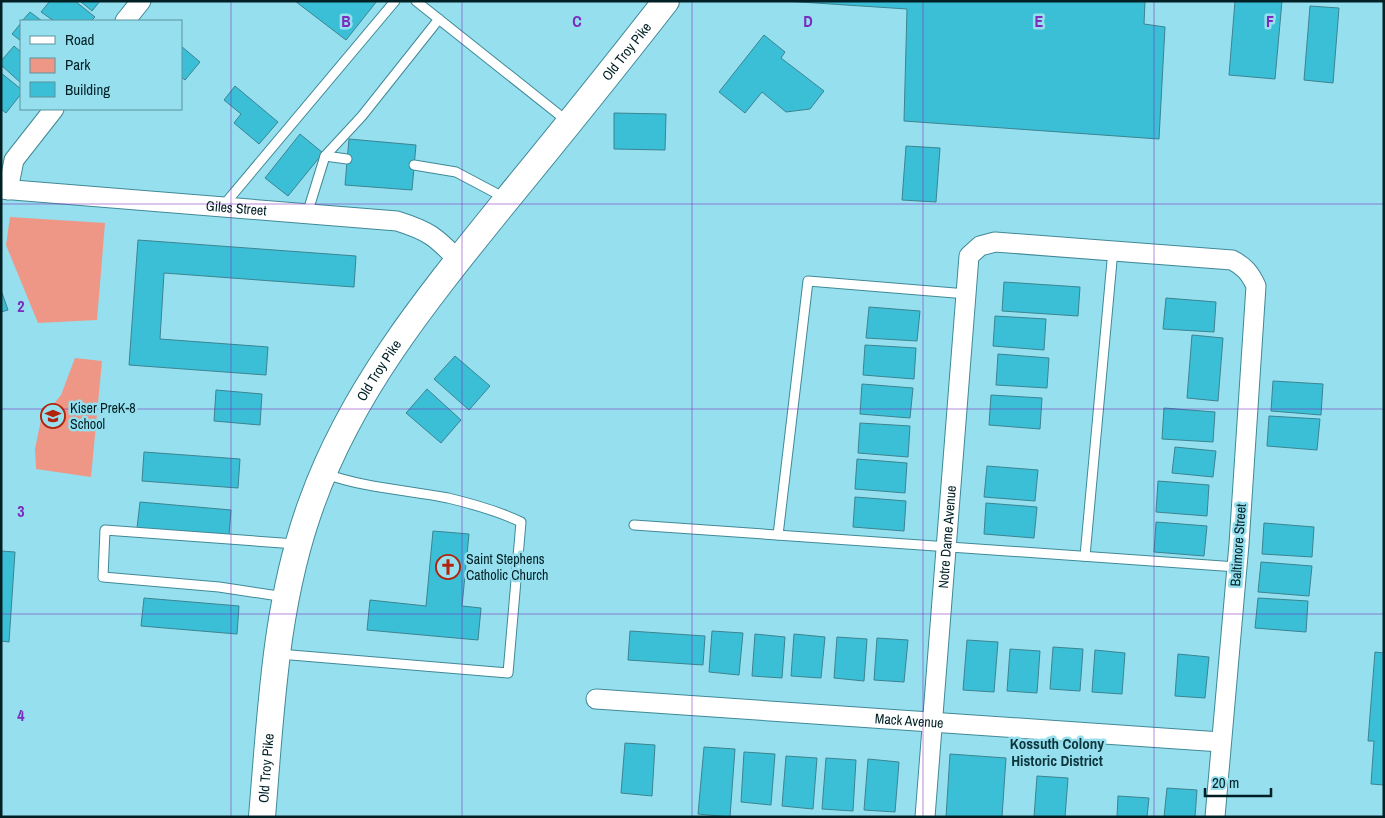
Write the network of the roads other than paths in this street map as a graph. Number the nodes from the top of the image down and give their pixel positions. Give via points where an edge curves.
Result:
1 (142, 1) edge
2 (395, 1) edge
3 (416, 1) edge
4 (666, 1) edge
5 (439, 19) junction
6 (126, 20) edge
7 (53, 110) edge
8 (570, 123) junction
9 (325, 156) junction
10 (347, 159) dead end
11 (414, 165) dead end
12 (5, 190) edge
13 (507, 200) junction
14 (223, 206) junction
15 (307, 214) junction
16 (1113, 250) junction
17 (458, 260) junction
18 (967, 294) junction
19 (324, 473) junction
20 (634, 525) dead end
21 (778, 535) junction
22 (299, 544) junction
23 (946, 546) junction
24 (1085, 556) junction
25 (1237, 567) junction
26 (286, 597) junction
27 (277, 654) junction
28 (596, 699) dead end
29 (932, 722) junction
30 (1221, 742) junction
31 (262, 817) edge
32 (925, 817) edge
33 (1215, 817) edge

1 - 6 street
2 - 14 lane
3 - 5 lane
4 - 8 main road, Old Troy Pike
5 - 8 lane
5 - 9 lane via 362,116
7 - 12 street via 14,160
8 - 13 main road, Old Troy Pike
9 - 10 lane
9 - 15 lane
11 - 13 lane via 456,172
12 - 14 street, Giles Street
13 - 17 main road, Old Troy Pike
14 - 15 street, Giles Street
15 - 17 street, Giles Street via 397,222 418,227 436,237
16 - 18 street, Notre Dame Avenue via 995,242 980,246 970,256
16 - 24 lane
16 - 25 street, Baltimore Street via 1232,260 1243,266 1256,286
17 - 19 main road, Old Troy Pike via 371,380
18 - 21 lane via 808,281
18 - 23 street, Notre Dame Avenue
19 - 22 main road, Old Troy Pike
19 - 27 lane via 345,481 448,498 500,512 521,522 508,672
20 - 21 lane
21 - 23 lane
22 - 26 main road, Old Troy Pike
22 - 26 lane via 106,530 103,577 219,586
23 - 24 lane
23 - 29 street, Notre Dame Avenue
24 - 25 lane
25 - 30 street, Baltimore Street
26 - 27 main road, Old Troy Pike
27 - 31 main road, Old Troy Pike
28 - 29 street, Mack Avenue
29 - 30 street, Mack Avenue
29 - 32 street, Notre Dame Avenue
30 - 33 street, Baltimore Street

